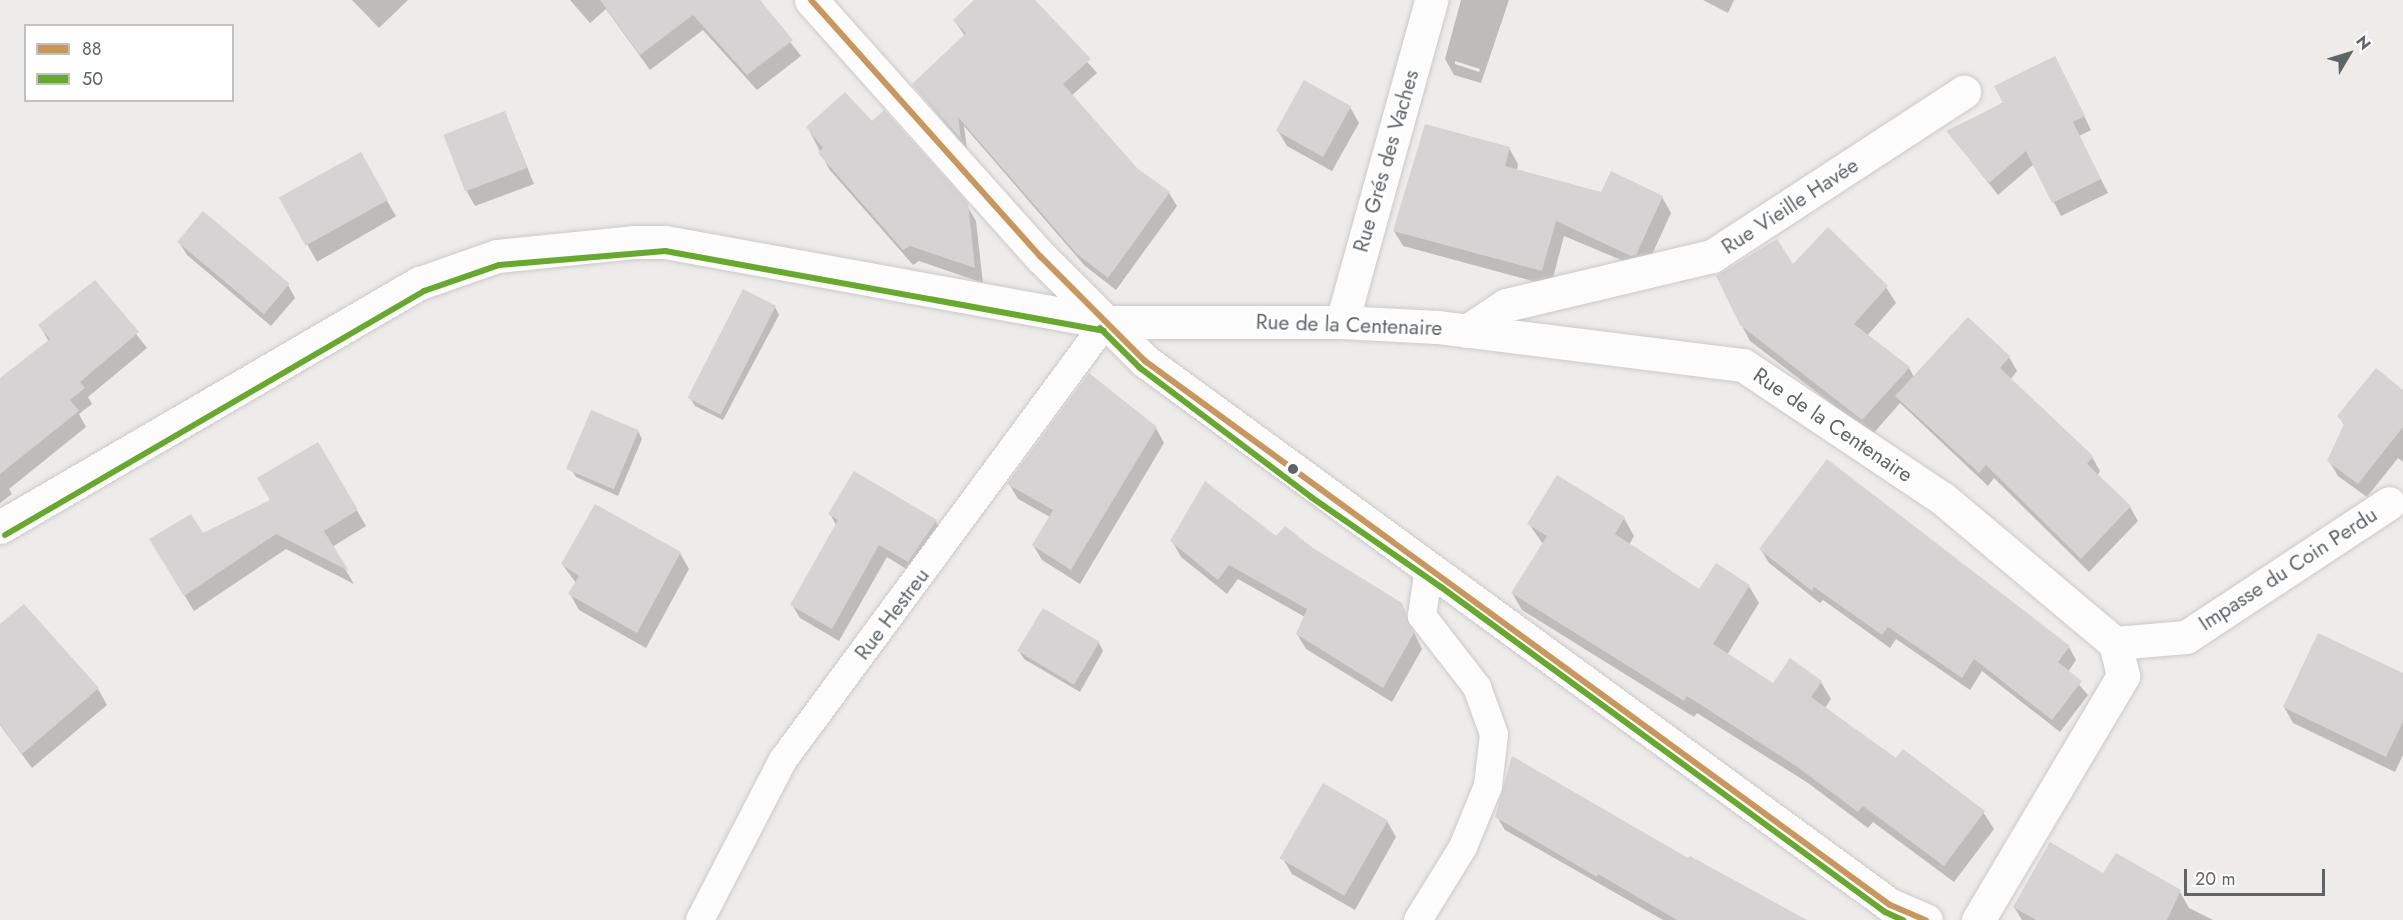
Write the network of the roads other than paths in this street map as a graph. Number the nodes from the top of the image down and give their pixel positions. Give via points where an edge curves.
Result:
1 (811, 0) edge
2 (1431, 0) edge
3 (1964, 92) dead end
4 (1106, 322) junction
5 (1341, 322) junction
6 (1467, 331) junction
7 (2389, 503) dead end
8 (0, 527) edge
9 (1438, 574) junction
10 (2115, 643) junction
11 (700, 920) edge
12 (1418, 920) edge
13 (1926, 920) edge
14 (1978, 920) edge

1 - 4 street via 1041,257
2 - 5 street, Rue Grés des Vaches
3 - 6 street, Rue Vieille Havée via 1712,256 1506,305
4 - 5 street, Rue de la Centenaire
4 - 8 street, Rue de la Centenaire via 665,242 497,256 420,283
4 - 9 street via 1145,361 1316,490
4 - 11 lane, Rue Hestreu via 783,760
5 - 6 street, Rue de la Centenaire
6 - 10 street, Rue de la Centenaire via 1743,365 1942,498
7 - 10 street, Impasse du Coin Perdu via 2186,637
9 - 12 lane via 1422,616 1477,687 1494,734 1488,786 1464,848
9 - 13 street via 1890,905
10 - 14 street via 2123,676

